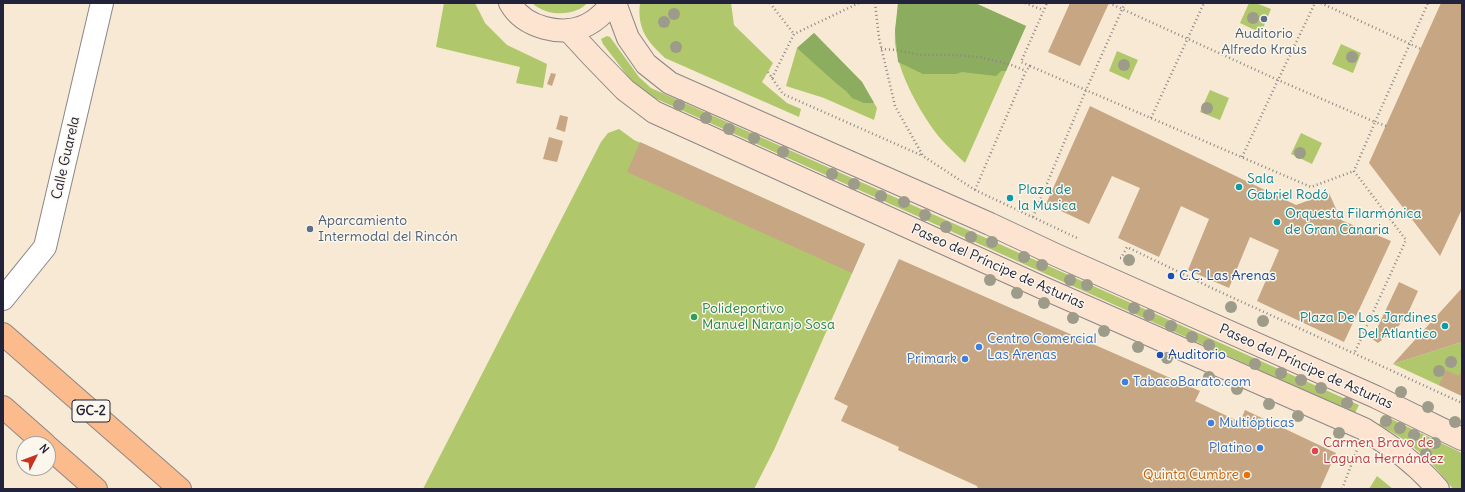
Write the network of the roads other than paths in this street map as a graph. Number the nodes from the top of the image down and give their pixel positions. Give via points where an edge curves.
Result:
1 (102, 3) edge
2 (510, 3) edge
3 (612, 3) edge
4 (616, 3) edge
5 (568, 30) junction
6 (3, 299) edge
7 (3, 334) edge
8 (3, 407) edge
9 (36, 436) edge
10 (1462, 439) edge
11 (56, 454) edge
12 (96, 489) edge
13 (180, 489) edge
14 (1438, 489) edge

1 - 6 street, Calle Guarela via 45,247
2 - 5 street via 528,21 547,29
3 - 5 street via 602,15 587,25
4 - 10 street, Paseo del Príncipe de Asturias via 628,38 646,64 670,83 1376,397
5 - 14 street, Paseo del Príncipe de Asturias via 625,90 654,112 1040,287 1364,429 1416,465
7 - 13 highway, GC-2
8 - 9 highway
11 - 12 highway

